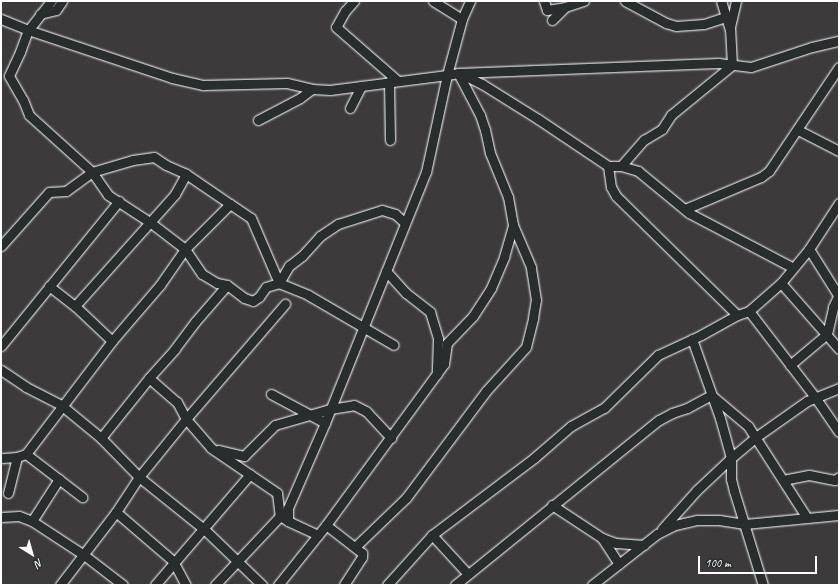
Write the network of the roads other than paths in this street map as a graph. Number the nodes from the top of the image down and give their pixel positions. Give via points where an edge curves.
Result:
1 (51, 1) edge
2 (62, 1) edge
3 (354, 1) edge
4 (433, 1) edge
5 (470, 1) edge
6 (544, 1) edge
7 (584, 1) edge
8 (625, 1) edge
9 (721, 1) edge
10 (736, 1) edge
11 (568, 4) edge
12 (40, 14) junction
13 (726, 17) junction
14 (1, 19) edge
15 (462, 19) junction
16 (552, 20) dead end
17 (28, 30) junction
18 (730, 30) junction
19 (839, 40) edge
20 (730, 46) junction
21 (718, 63) junction
22 (732, 65) junction
23 (839, 67) edge
24 (458, 73) junction
25 (447, 75) junction
26 (393, 82) junction
27 (361, 86) junction
28 (312, 89) junction
29 (350, 108) dead end
30 (258, 120) dead end
31 (798, 130) junction
32 (390, 140) dead end
33 (839, 151) edge
34 (608, 166) junction
35 (621, 166) junction
36 (92, 172) junction
37 (186, 174) junction
38 (119, 201) junction
39 (839, 203) edge
40 (230, 204) junction
41 (685, 209) junction
42 (151, 222) junction
43 (405, 223) junction
44 (512, 225) junction
45 (1, 246) edge
46 (185, 249) junction
47 (809, 249) junction
48 (792, 267) junction
49 (386, 271) junction
50 (279, 283) junction
51 (781, 283) junction
52 (227, 285) junction
53 (49, 286) junction
54 (838, 294) edge
55 (285, 304) dead end
56 (75, 306) junction
57 (749, 311) junction
58 (737, 315) junction
59 (363, 328) junction
60 (827, 334) junction
61 (692, 339) junction
62 (112, 341) junction
63 (1, 344) edge
64 (394, 345) dead end
65 (839, 349) edge
66 (790, 365) junction
67 (1, 370) edge
68 (436, 375) junction
69 (149, 378) junction
70 (839, 388) edge
71 (271, 394) dead end
72 (711, 395) junction
73 (815, 397) junction
74 (61, 405) junction
75 (330, 409) junction
76 (310, 415) junction
77 (186, 419) junction
78 (325, 423) junction
79 (839, 432) edge
80 (756, 437) junction
81 (101, 438) junction
82 (391, 438) junction
83 (211, 448) junction
84 (21, 455) junction
85 (1, 458) edge
86 (731, 458) junction
87 (250, 474) junction
88 (139, 477) junction
89 (58, 479) junction
90 (783, 480) junction
91 (838, 481) edge
92 (8, 493) dead end
93 (82, 498) dead end
94 (552, 505) junction
95 (116, 512) junction
96 (839, 514) edge
97 (807, 518) junction
98 (3, 519) edge
99 (284, 519) junction
100 (32, 521) junction
101 (745, 524) junction
102 (326, 526) junction
103 (204, 529) junction
104 (657, 534) junction
105 (318, 535) junction
106 (432, 535) junction
107 (602, 538) junction
108 (644, 545) junction
109 (354, 547) junction
110 (84, 555) junction
111 (237, 560) junction
112 (173, 561) junction
113 (619, 564) junction
114 (467, 573) junction
115 (60, 585) edge
116 (122, 585) edge
117 (155, 585) edge
118 (186, 585) edge
119 (215, 585) edge
120 (262, 585) edge
121 (278, 585) edge
122 (344, 585) edge
123 (387, 585) edge
124 (454, 585) edge
125 (592, 585) edge
126 (763, 585) edge

1 - 12 street
2 - 12 street via 56,10
3 - 26 street via 336,27
4 - 15 street
5 - 15 street
6 - 11 street via 547,10
7 - 11 street
8 - 13 street via 676,26 704,24
9 - 13 street
10 - 18 street
11 - 16 street
12 - 17 street
13 - 18 street
14 - 17 street
15 - 25 street
17 - 28 street via 172,78 203,85 288,83
17 - 36 street via 9,76 12,83 29,115
18 - 20 street
19 - 22 street via 763,64 750,67
20 - 21 street
20 - 22 street
21 - 22 street
21 - 24 street
22 - 35 street via 671,115 662,129 644,140
23 - 31 street
24 - 25 street
24 - 34 street via 482,84
24 - 44 street via 485,130 490,153 508,197
25 - 26 street
25 - 43 street via 427,166
26 - 27 street
26 - 32 street
27 - 28 street via 330,90
27 - 29 street
28 - 30 street
31 - 33 street
31 - 41 street via 765,174
34 - 35 street
34 - 58 street via 611,187 616,196
35 - 41 street via 638,171
36 - 37 street via 112,164 154,157
36 - 38 street via 108,195
36 - 45 street via 66,191 49,192
37 - 40 street
37 - 42 street via 175,194
38 - 42 street
38 - 53 street
39 - 47 street
40 - 46 street
40 - 50 street via 251,218
41 - 48 street
42 - 46 street
42 - 56 street
43 - 49 street
43 - 50 street via 395,214 382,210 338,224 320,236 289,266
44 - 68 street via 504,257 491,288 473,316 447,343 444,364
44 - 109 street via 531,266 535,284 536,300 526,346 486,391 406,498
46 - 52 street via 202,274 217,283
46 - 62 street via 160,285
47 - 48 street
47 - 54 street
48 - 51 street
49 - 59 street
49 - 68 street via 406,293 430,312 438,339
50 - 52 street via 266,287 253,301 244,298
50 - 59 street via 308,295
51 - 57 street
51 - 60 street
52 - 69 street
53 - 56 street
53 - 63 street
54 - 60 street
55 - 77 street
56 - 62 street
57 - 58 street
57 - 66 street
58 - 61 street
59 - 64 street
59 - 75 street
60 - 65 street
60 - 66 street
61 - 72 street
61 - 106 street via 658,355 604,408 571,426 534,458
62 - 74 street
66 - 73 street
67 - 74 street via 26,387
68 - 82 street
69 - 77 street via 176,402
69 - 81 street
70 - 73 street
71 - 76 street
72 - 80 street via 748,426
72 - 86 street
72 - 94 street via 659,420
73 - 79 street
73 - 80 street
74 - 81 street
74 - 84 street
75 - 76 street
75 - 78 street
75 - 82 street via 354,404 366,411
76 - 78 street
76 - 83 street via 275,425 244,456
77 - 83 street
77 - 88 street
78 - 99 street
80 - 86 street
80 - 90 street
81 - 88 street
82 - 102 street
83 - 87 street
84 - 85 street
84 - 89 street
84 - 92 street
86 - 101 street via 731,479
86 - 104 street via 697,490
87 - 99 street via 277,494
87 - 103 street
88 - 95 street
88 - 103 street
89 - 93 street
89 - 100 street
90 - 91 street via 809,475
90 - 97 street
94 - 107 street
94 - 114 street
95 - 110 street
95 - 112 street
96 - 97 street
97 - 101 street
98 - 100 street via 19,516
99 - 105 street
99 - 111 street
100 - 110 street
101 - 104 street via 697,520 675,525
101 - 126 street
102 - 105 street
102 - 109 street
103 - 111 street
103 - 112 street
104 - 108 street
105 - 121 street
106 - 114 street
106 - 123 street
107 - 108 street via 616,543
107 - 113 street
108 - 113 street
109 - 122 street via 362,553 362,557
110 - 115 street
110 - 116 street
111 - 119 street
111 - 120 street
112 - 117 street
112 - 118 street
113 - 125 street
114 - 124 street

